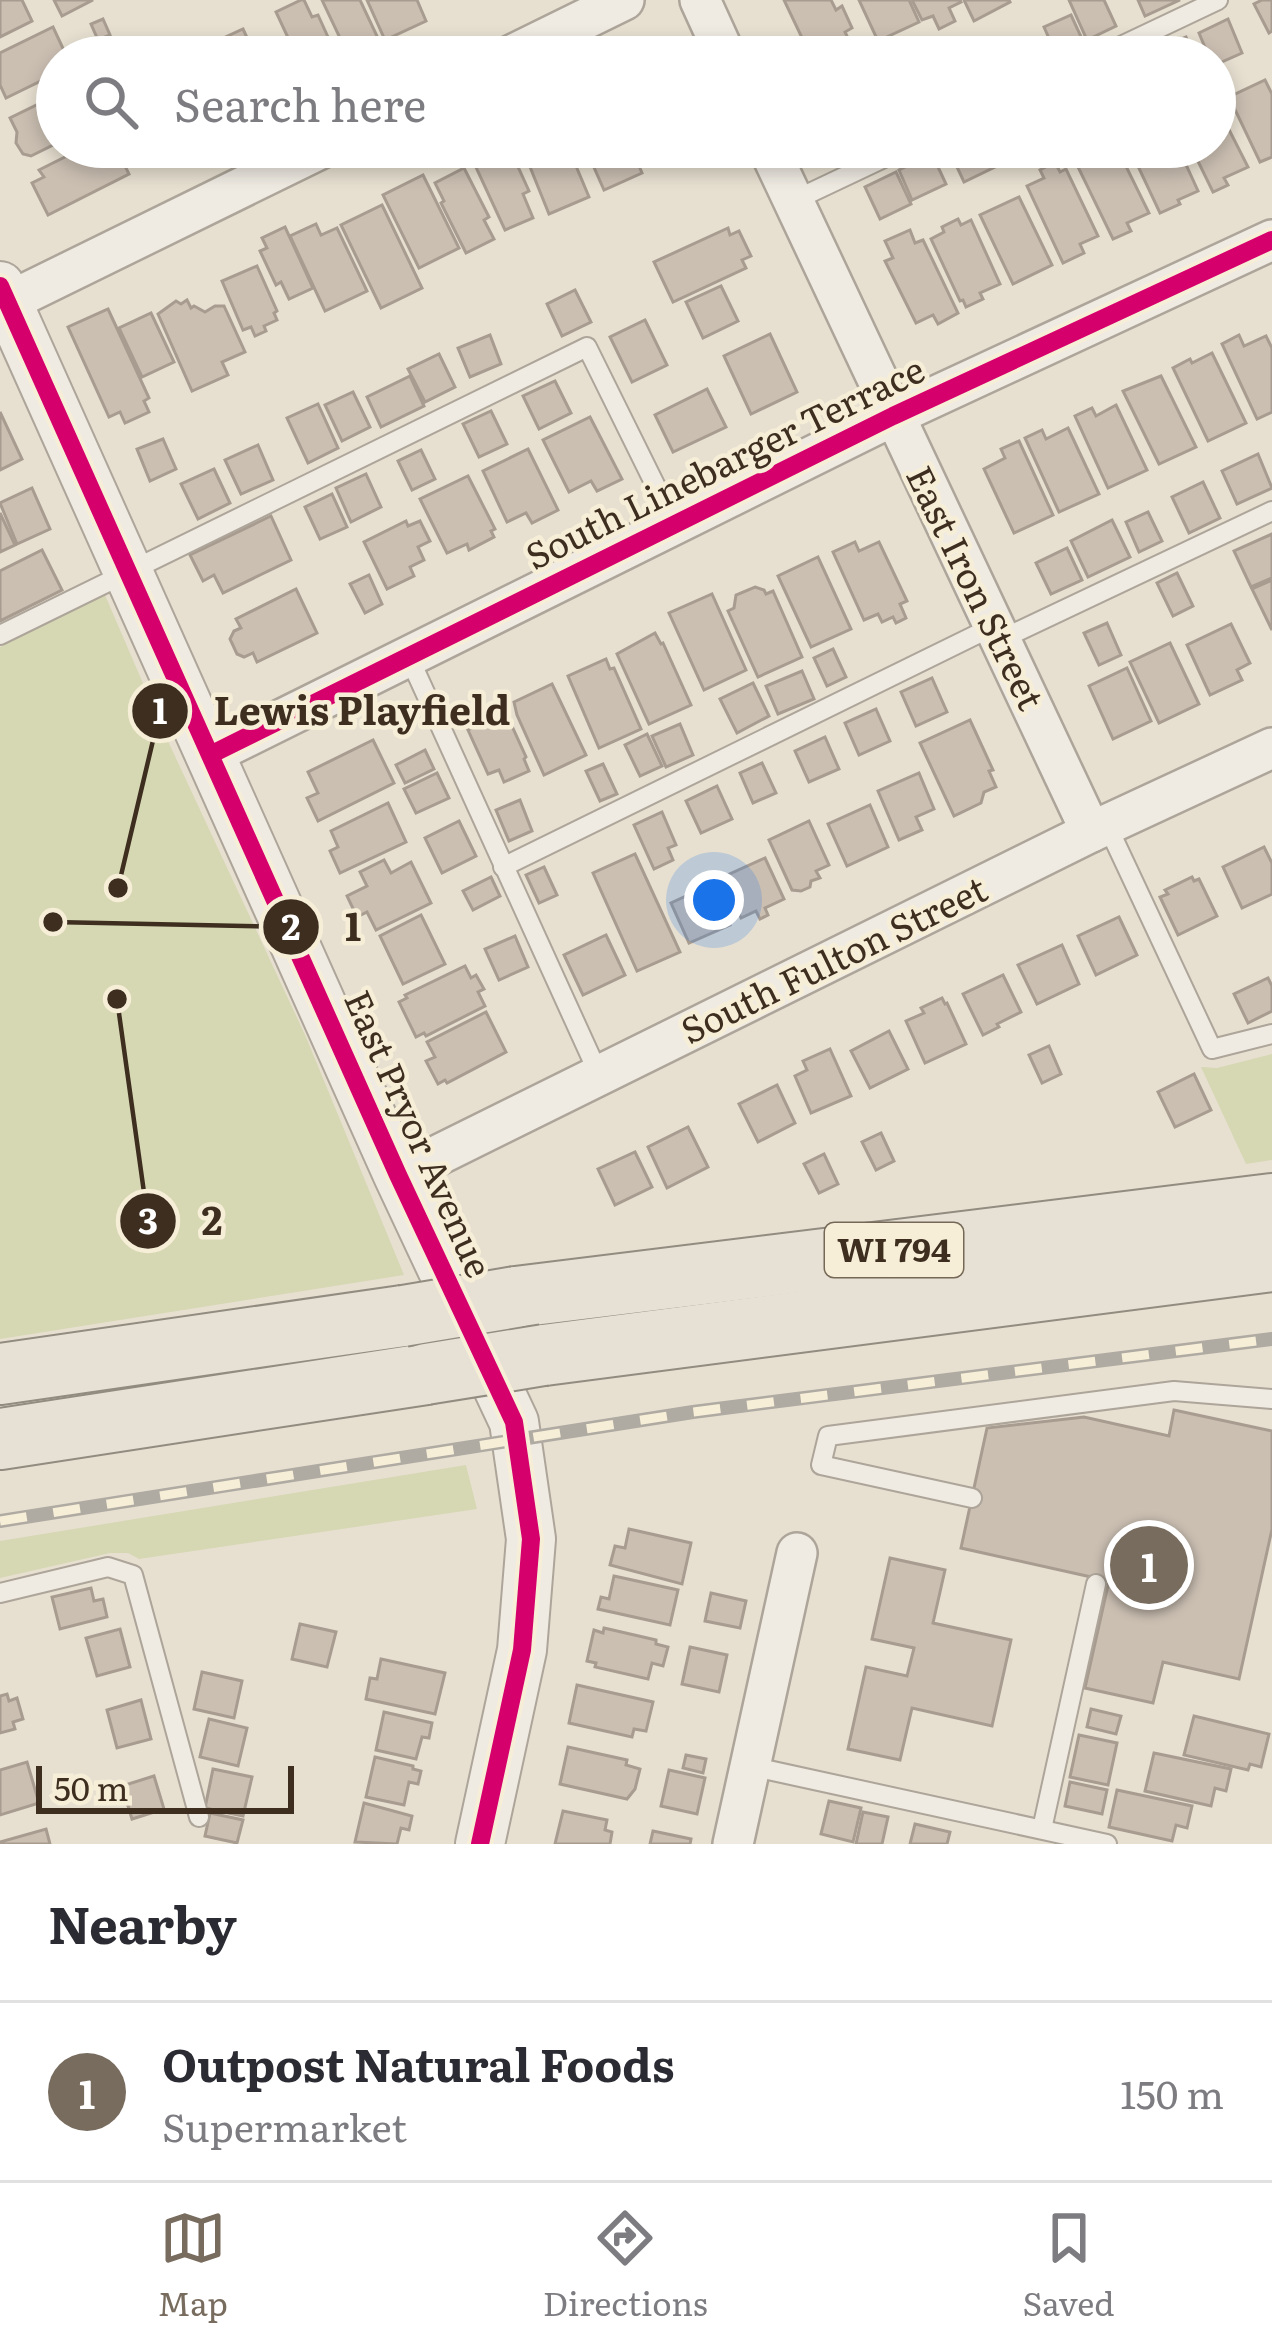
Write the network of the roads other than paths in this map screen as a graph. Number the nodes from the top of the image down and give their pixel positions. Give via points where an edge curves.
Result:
1 (624, 0) edge
2 (700, 0) edge
3 (1218, 0) edge
4 (551, 36) edge
5 (716, 36) edge
6 (1142, 36) edge
7 (279, 168) edge
8 (778, 168) edge
9 (863, 168) edge
10 (793, 201) junction
11 (1272, 240) edge
12 (2, 298) edge
13 (893, 416) junction
14 (1272, 512) edge
15 (674, 523) junction
16 (127, 570) junction
17 (997, 633) junction
18 (0, 634) edge
19 (408, 655) junction
20 (1272, 748) edge
21 (212, 754) junction
22 (1099, 829) junction
23 (503, 867) junction
24 (1272, 1034) edge
25 (600, 1077) junction
26 (398, 1175) junction
27 (1272, 1204) edge
28 (1272, 1261) edge
29 (0, 1374) edge
30 (1272, 1399) edge
31 (0, 1439) edge
32 (972, 1498) dead end
33 (797, 1553) dead end
34 (1096, 1584) dead end
35 (0, 1593) edge
36 (750, 1766) junction
37 (199, 1817) dead end
38 (1042, 1829) junction
39 (480, 1844) edge
40 (733, 1844) edge
41 (1107, 1844) edge

1 - 4 street
2 - 5 street
3 - 6 lane
7 - 12 street
8 - 10 street, East Iron Street
9 - 10 lane
10 - 13 street, East Iron Street
11 - 13 street, South Linebarger Terrace
12 - 16 street, East Pryor Avenue
13 - 15 street, South Linebarger Terrace
13 - 17 street, East Iron Street
14 - 17 lane
15 - 16 lane via 587,346
15 - 19 street, South Linebarger Terrace
16 - 18 lane
16 - 21 street, East Pryor Avenue
17 - 22 street, East Iron Street
17 - 23 lane
19 - 21 street, South Linebarger Terrace
19 - 23 lane
20 - 22 street, South Fulton Street
21 - 26 street, East Pryor Avenue
22 - 24 lane via 1212,1049
22 - 25 street, South Fulton Street
23 - 25 lane
25 - 26 street, South Fulton Street
26 - 39 street, East Pryor Avenue via 514,1422 531,1539 522,1650
27 - 29 main road, WI 794, bridge via 516,1297
28 - 31 main road, WI 794, bridge via 544,1355
30 - 32 lane via 1174,1390 828,1436 821,1465
33 - 36 street
34 - 38 lane
35 - 37 lane via 108,1567 134,1575
36 - 38 lane
36 - 40 street
38 - 41 lane

